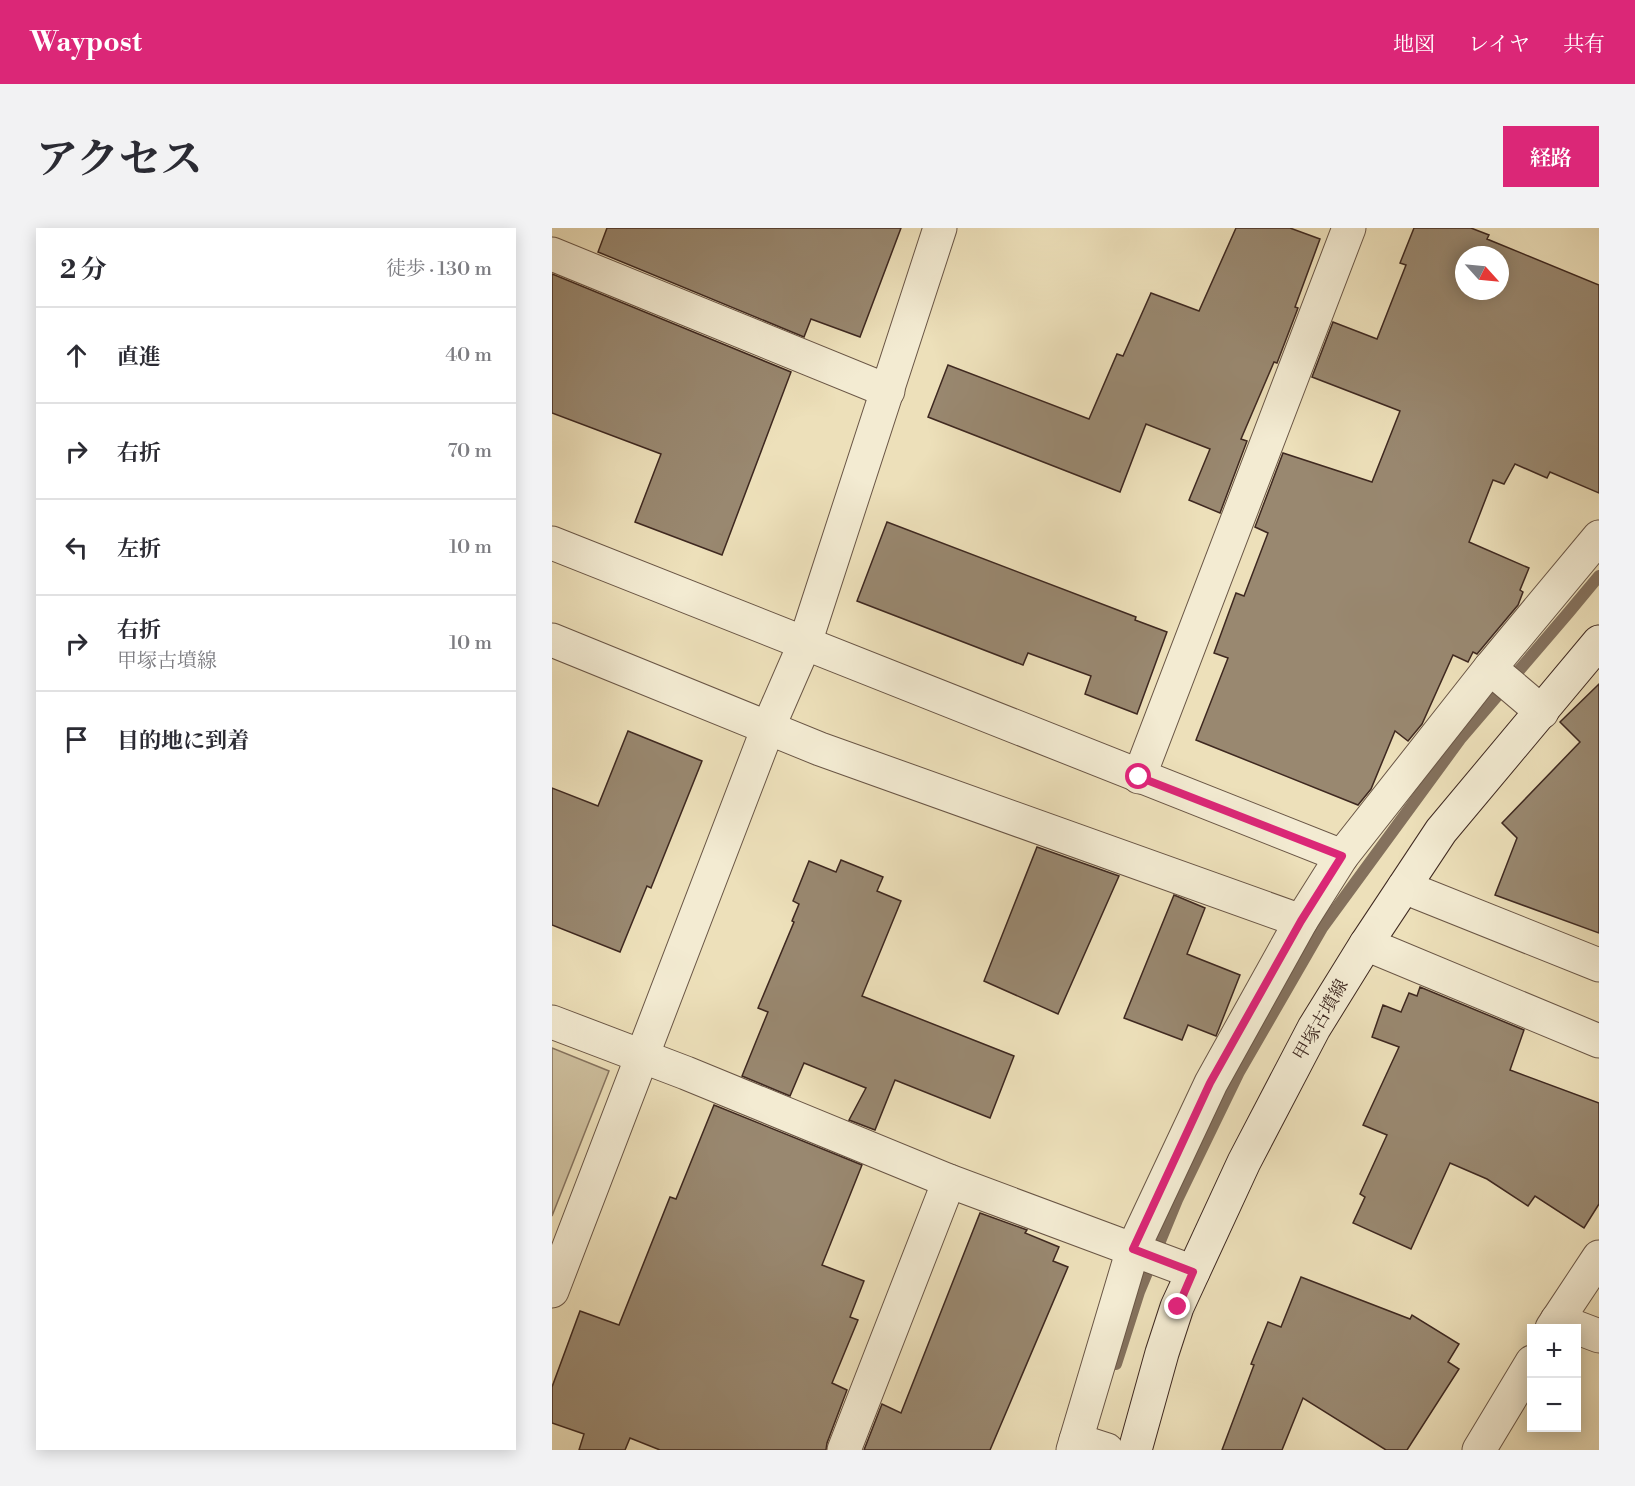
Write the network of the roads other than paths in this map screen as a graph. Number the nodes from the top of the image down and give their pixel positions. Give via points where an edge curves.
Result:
1 (940, 228) edge
2 (1349, 228) edge
3 (552, 254) edge
4 (888, 391) junction
5 (1599, 537) edge
6 (552, 543) edge
7 (552, 640) edge
8 (1599, 642) edge
9 (805, 643) junction
10 (1490, 669) junction
11 (1542, 712) junction
12 (768, 728) junction
13 (1139, 777) junction
14 (1342, 856) junction
15 (1404, 887) junction
16 (1301, 921) junction
17 (1366, 944) junction
18 (1599, 965) edge
19 (552, 1022) edge
20 (1599, 1041) edge
21 (642, 1057) junction
22 (949, 1182) junction
23 (1599, 1257) edge
24 (1161, 1260) junction
25 (552, 1291) edge
26 (1554, 1324) edge
27 (1581, 1331) edge
28 (1599, 1336) edge
29 (1527, 1370) edge
30 (1086, 1446) edge
31 (844, 1450) edge
32 (1135, 1450) edge
33 (1479, 1450) edge

1 - 4 street
2 - 13 street
3 - 4 street
4 - 9 street
5 - 10 street
6 - 9 street
7 - 12 street
8 - 11 street, 甲塚古墳線
9 - 12 street
9 - 13 street
10 - 11 street
10 - 14 street
11 - 15 street, 甲塚古墳線 via 1441,831
12 - 16 street
12 - 21 street
13 - 14 street
14 - 16 street
15 - 17 street, 甲塚古墳線
15 - 18 street
16 - 24 street via 1210,1083
17 - 20 street
17 - 24 street, 甲塚古墳線 via 1314,1028 1244,1162
19 - 21 street
21 - 22 street
21 - 25 street
22 - 24 street
22 - 31 street
23 - 26 street
24 - 30 street
24 - 32 street, 甲塚古墳線 via 1178,1307
27 - 28 street
29 - 33 street

